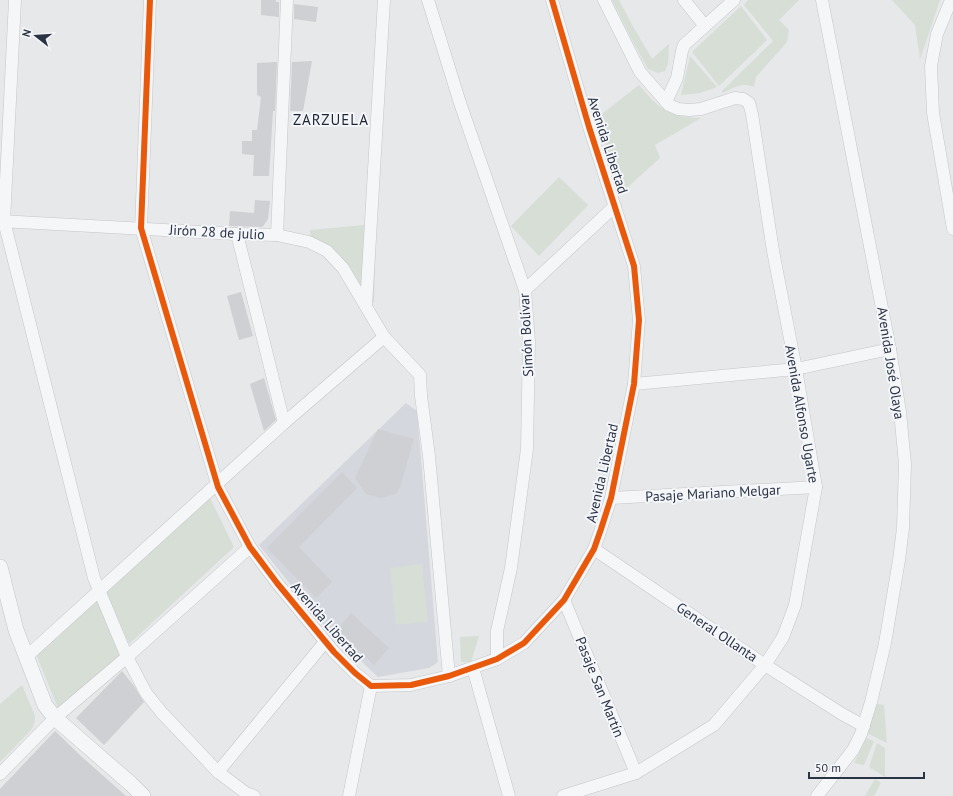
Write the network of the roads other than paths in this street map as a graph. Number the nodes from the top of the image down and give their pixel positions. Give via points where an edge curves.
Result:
1 (15, 0) edge
2 (150, 0) edge
3 (287, 0) edge
4 (384, 0) edge
5 (428, 0) edge
6 (552, 0) edge
7 (604, 0) edge
8 (684, 0) edge
9 (734, 0) edge
10 (822, 0) edge
11 (951, 0) edge
12 (705, 26) junction
13 (666, 102) junction
14 (615, 206) junction
15 (2, 221) edge
16 (141, 228) junction
17 (953, 229) edge
18 (237, 234) junction
19 (277, 235) junction
20 (525, 290) junction
21 (366, 307) junction
22 (384, 337) junction
23 (890, 349) junction
24 (796, 369) junction
25 (634, 384) junction
26 (284, 423) junction
27 (217, 484) junction
28 (816, 487) junction
29 (611, 498) junction
30 (250, 547) junction
31 (594, 549) junction
32 (0, 567) edge
33 (99, 591) junction
34 (564, 600) junction
35 (325, 642) junction
36 (26, 657) junction
37 (127, 657) junction
38 (496, 659) junction
39 (765, 664) junction
40 (473, 668) junction
41 (449, 676) junction
42 (371, 686) junction
43 (55, 718) junction
44 (864, 726) junction
45 (218, 772) junction
46 (636, 773) junction
47 (0, 774) edge
48 (143, 796) edge
49 (254, 796) edge
50 (349, 796) edge
51 (508, 796) edge
52 (563, 796) edge
53 (817, 796) edge

1 - 15 street
2 - 16 street, Avenida Libertad
3 - 19 street
4 - 21 street
5 - 20 street, Simón Bolívar via 460,103
6 - 14 street, Avenida Libertad
7 - 13 street via 640,72
8 - 12 street
9 - 12 street
10 - 23 street, Avenida José Olaya
11 - 17 street via 937,34 931,66 933,113
12 - 13 street via 684,45 677,78
13 - 24 street, Avenida Alfonso Ugarte via 671,107 684,110 701,109 735,98 749,103 773,251
14 - 20 street
14 - 25 street, Avenida Libertad via 634,266 639,320
15 - 16 street, Jirón 28 de julio
15 - 33 street
16 - 18 street, Jirón 28 de julio
16 - 27 street, Avenida Libertad
18 - 19 street, Jirón 28 de julio
18 - 26 street
19 - 21 street, Jirón 28 de julio via 309,242 327,251 343,268
20 - 38 street, Simón Bolívar via 529,342 526,449
21 - 22 street, Jirón 28 de julio
22 - 26 street
22 - 41 street, Jirón 28 de julio via 420,376
23 - 24 street
23 - 44 street, Avenida José Olaya via 905,464 903,528 885,643
24 - 25 street
24 - 28 street, Avenida Alfonso Ugarte
25 - 29 street, Avenida Libertad
26 - 27 street
27 - 30 street, Avenida Libertad
27 - 33 street
28 - 29 street, Pasaje Mariano Melgar
28 - 39 street, Avenida Alfonso Ugarte via 794,605 783,637
29 - 31 street, Avenida Libertad
30 - 35 street, Avenida Libertad
30 - 37 street
31 - 34 street, Avenida Libertad
31 - 39 street, General Ollanta
32 - 36 street via 16,630
33 - 36 street
33 - 37 street
34 - 38 street, Avenida Libertad via 524,643
34 - 46 street, Pasaje San Martín
35 - 42 street, Avenida Libertad
35 - 45 street
36 - 43 street via 45,705
37 - 43 street
37 - 45 street via 146,692 162,713
38 - 40 street, Avenida Libertad
39 - 44 street, General Ollanta
39 - 46 street, Avenida Alfonso Ugarte via 714,725
40 - 41 street, Avenida Libertad
40 - 51 street
41 - 42 street, Avenida Libertad via 411,685
42 - 50 street
43 - 47 street
43 - 48 street
44 - 53 street, Avenida José Olaya via 853,750
45 - 49 street
46 - 52 street, Avenida Alfonso Ugarte

